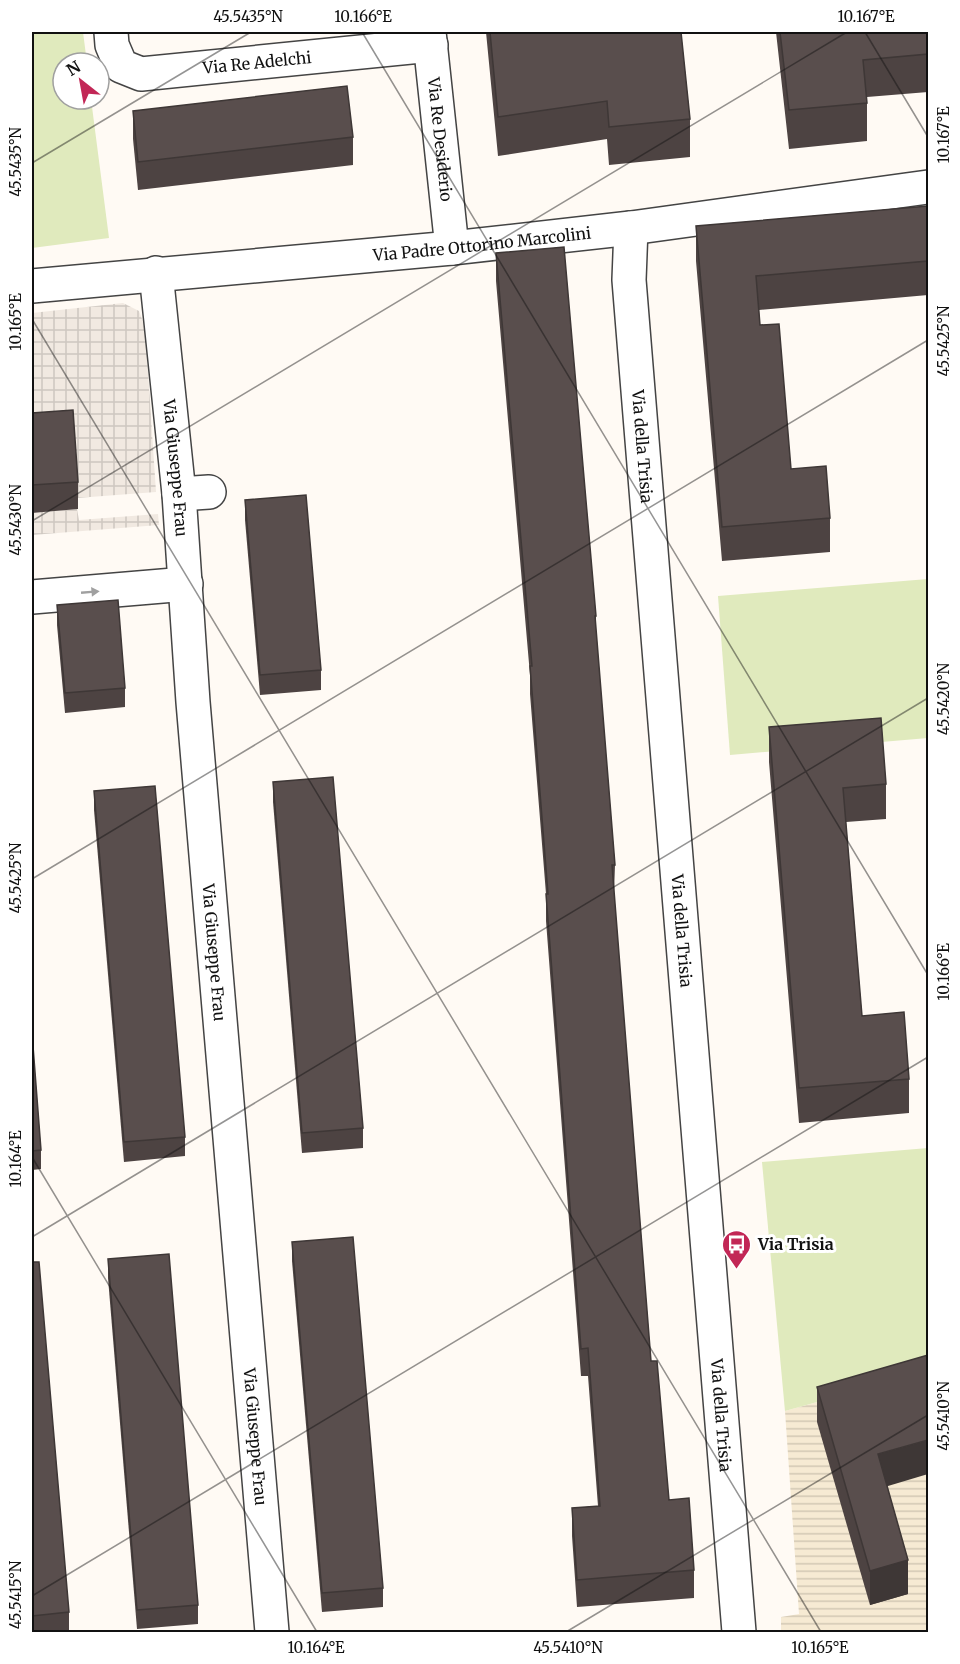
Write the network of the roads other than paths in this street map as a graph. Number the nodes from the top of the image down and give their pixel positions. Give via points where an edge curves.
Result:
1 (111, 32) edge
2 (430, 38) edge
3 (928, 187) edge
4 (631, 228) junction
5 (452, 248) junction
6 (156, 273) junction
7 (32, 286) edge
8 (186, 584) junction
9 (32, 597) edge
10 (272, 1632) edge
11 (739, 1632) edge

1 - 2 street, Via Re Adelchi via 121,66 141,74
2 - 5 street, Via Re Desiderio
3 - 4 street, Via Padre Ottorino Marcolini
4 - 5 street, Via Padre Ottorino Marcolini
4 - 11 street, Via della Trisia via 631,304
5 - 6 street, Via Padre Ottorino Marcolini
6 - 7 street, Via Padre Ottorino Marcolini
6 - 8 street, Via Giuseppe Frau via 194,493
9 -> 8 street
8 - 10 street, Via Giuseppe Frau

